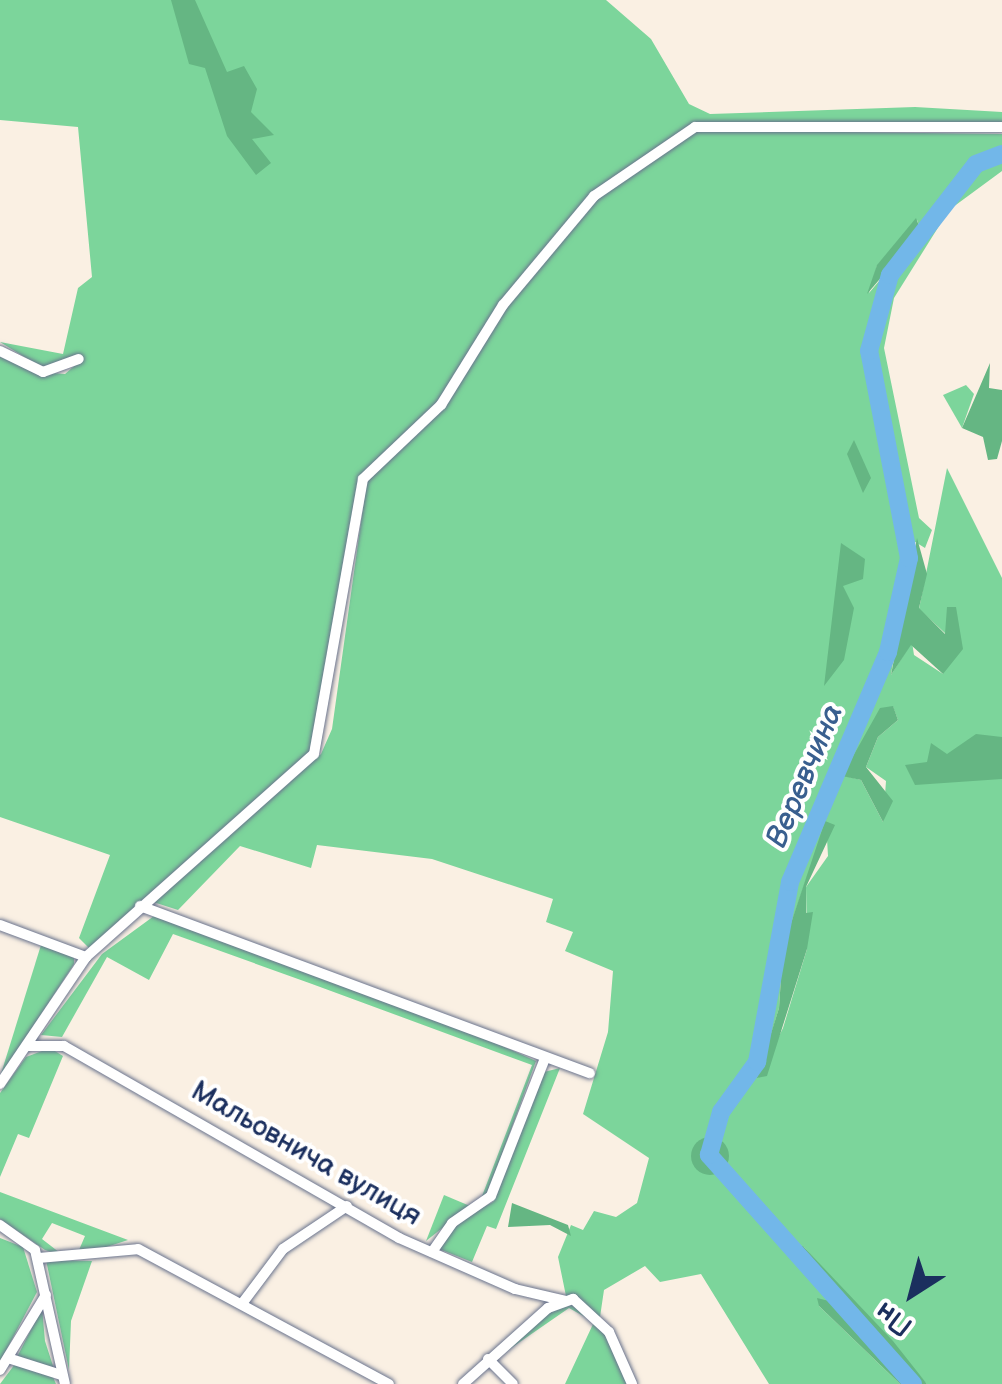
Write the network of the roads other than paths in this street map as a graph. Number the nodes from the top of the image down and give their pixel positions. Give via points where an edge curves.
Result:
1 (1002, 128) edge
2 (0, 351) edge
3 (80, 359) dead end
4 (140, 906) junction
5 (0, 925) edge
6 (86, 957) junction
7 (27, 1046) junction
8 (544, 1060) junction
9 (590, 1074) dead end
10 (0, 1084) edge
11 (348, 1206) junction
12 (0, 1224) edge
13 (432, 1252) junction
14 (38, 1258) junction
15 (47, 1294) junction
16 (244, 1300) junction
17 (569, 1300) junction
18 (10, 1359) junction
19 (488, 1359) junction
20 (0, 1370) edge
21 (63, 1379) edge
22 (389, 1384) edge
23 (463, 1384) edge
24 (513, 1384) edge
25 (632, 1384) edge

1 - 4 street via 694,126 594,196 502,304 441,405 363,479 314,754
2 - 3 street via 43,372
4 - 6 street
4 - 8 street via 389,992
5 - 6 street
6 - 7 street
7 - 10 street
7 - 11 street, Мальовнича вулиця via 64,1046
8 - 9 street
8 - 13 street via 492,1196 452,1223
11 - 13 street, Мальовнича вулиця
11 - 16 street via 283,1250
12 - 14 street
13 - 17 street, Мальовнича вулиця
14 - 15 street
14 - 16 street via 129,1247
15 - 18 street
15 - 21 street
16 - 22 street
17 - 19 street
17 - 25 street via 609,1332
18 - 20 street
18 - 21 street
19 - 23 street
19 - 24 street

